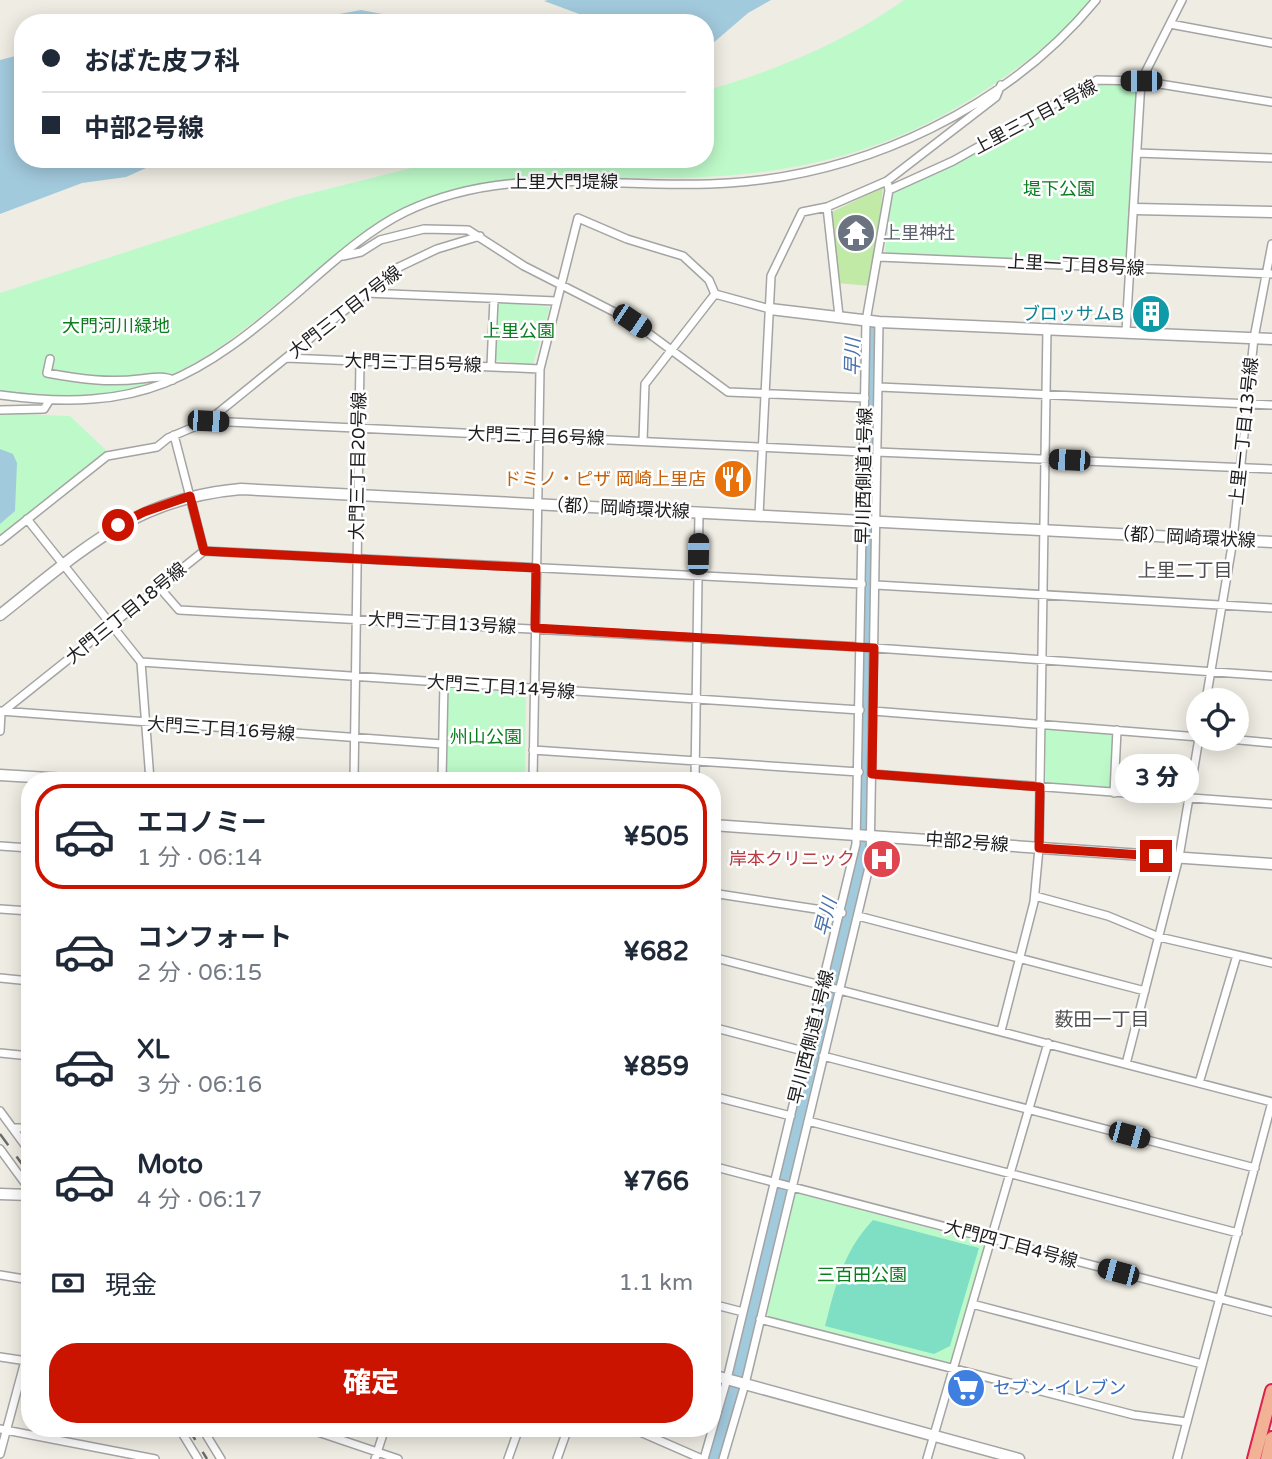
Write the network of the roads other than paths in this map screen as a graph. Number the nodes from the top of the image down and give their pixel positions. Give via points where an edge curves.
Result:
1 (1097, 0) edge
2 (1182, 0) edge
3 (1170, 24) junction
4 (1272, 43) edge
5 (1141, 81) junction
6 (1001, 85) junction
7 (1272, 102) edge
8 (1137, 153) junction
9 (1272, 158) edge
10 (888, 185) junction
11 (827, 207) junction
12 (1135, 209) junction
13 (1272, 212) edge
14 (480, 236) junction
15 (1272, 244) edge
16 (342, 256) junction
17 (879, 257) junction
18 (1132, 268) junction
19 (1269, 274) edge
20 (562, 285) junction
21 (366, 293) junction
22 (715, 294) junction
23 (494, 299) junction
24 (556, 301) junction
25 (771, 309) junction
26 (839, 316) junction
27 (866, 321) junction
28 (879, 322) junction
29 (1047, 328) junction
30 (1126, 331) junction
31 (1254, 338) junction
32 (1272, 339) edge
33 (673, 348) junction
34 (287, 358) junction
35 (50, 359) dead end
36 (360, 360) junction
37 (491, 366) junction
38 (540, 369) junction
39 (173, 380) junction
40 (878, 387) junction
41 (765, 393) junction
42 (0, 395) edge
43 (1046, 395) junction
44 (865, 398) junction
45 (50, 401) junction
46 (1247, 404) junction
47 (1272, 405) edge
48 (0, 410) edge
49 (208, 421) junction
50 (358, 428) junction
51 (174, 435) junction
52 (539, 436) junction
53 (643, 441) junction
54 (763, 447) junction
55 (864, 452) junction
56 (877, 452) junction
57 (1044, 459) junction
58 (1240, 468) junction
59 (1272, 469) edge
60 (358, 495) junction
61 (190, 496) junction
62 (537, 504) junction
63 (699, 512) junction
64 (760, 515) junction
65 (27, 519) junction
66 (863, 520) junction
67 (877, 521) junction
68 (1043, 530) junction
69 (1233, 540) junction
70 (0, 541) edge
71 (1272, 542) edge
72 (204, 551) junction
73 (357, 558) junction
74 (64, 565) junction
75 (536, 568) junction
76 (698, 576) junction
77 (862, 584) junction
78 (876, 584) junction
79 (159, 587) junction
80 (1042, 594) junction
81 (1222, 605) junction
82 (1272, 608) edge
83 (0, 615) edge
84 (356, 619) junction
85 (112, 624) junction
86 (535, 628) junction
87 (697, 638) junction
88 (861, 647) junction
89 (874, 648) junction
90 (1042, 659) junction
91 (141, 662) junction
92 (1211, 671) junction
93 (1272, 676) edge
94 (354, 677) junction
95 (443, 683) junction
96 (1208, 688) edge
97 (533, 689) junction
98 (696, 699) junction
99 (860, 709) junction
100 (873, 711) junction
101 (1, 712) edge
102 (146, 723) junction
103 (1041, 724) junction
104 (1117, 730) junction
105 (0, 731) edge
106 (1186, 737) edge
107 (355, 738) junction
108 (1249, 741) edge
109 (1272, 743) edge
110 (442, 744) junction
111 (533, 750) junction
112 (1197, 751) edge
113 (695, 761) junction
114 (149, 772) edge
115 (354, 772) edge
116 (442, 772) edge
117 (533, 772) edge
118 (695, 772) edge
119 (859, 772) junction
120 (872, 774) junction
121 (0, 775) edge
122 (21, 776) edge
123 (1040, 787) junction
124 (1114, 793) junction
125 (1189, 797) junction
126 (1272, 804) edge
127 (721, 826) edge
128 (857, 835) junction
129 (872, 836) junction
130 (0, 846) edge
131 (21, 847) edge
132 (1039, 848) junction
133 (1179, 857) junction
134 (1272, 864) edge
135 (721, 894) edge
136 (1035, 896) junction
137 (0, 909) edge
138 (21, 910) edge
139 (842, 913) junction
140 (858, 916) junction
141 (1159, 937) junction
142 (1237, 955) junction
143 (1019, 958) junction
144 (721, 959) edge
145 (1272, 963) edge
146 (0, 978) edge
147 (21, 980) edge
148 (823, 985) junction
149 (840, 990) junction
150 (1145, 991) junction
151 (721, 1029) edge
152 (1000, 1031) junction
153 (1048, 1044) junction
154 (807, 1052) junction
155 (0, 1053) edge
156 (21, 1055) edge
157 (823, 1056) junction
158 (1126, 1064) junction
159 (1199, 1083) junction
160 (721, 1098) edge
161 (1272, 1102) edge
162 (1028, 1109) junction
163 (0, 1111) edge
164 (791, 1116) junction
165 (808, 1121) junction
166 (13, 1128) junction
167 (21, 1128) edge
168 (21, 1139) edge
169 (0, 1149) edge
170 (721, 1168) edge
171 (1255, 1168) junction
172 (1010, 1173) junction
173 (21, 1180) edge
174 (775, 1182) junction
175 (791, 1187) junction
176 (21, 1193) edge
177 (0, 1194) edge
178 (1238, 1233) junction
179 (990, 1239) junction
180 (0, 1275) edge
181 (21, 1278) edge
182 (1220, 1298) junction
183 (972, 1304) junction
184 (721, 1306) edge
185 (743, 1312) junction
186 (1272, 1312) edge
187 (760, 1319) junction
188 (0, 1357) edge
189 (21, 1360) edge
190 (1202, 1364) junction
191 (953, 1368) junction
192 (21, 1378) edge
193 (721, 1378) edge
194 (727, 1379) junction
195 (745, 1384) junction
196 (1272, 1391) edge
197 (721, 1399) edge
198 (1187, 1422) junction
199 (3, 1429) edge
200 (21, 1433) edge
201 (934, 1436) junction
202 (44, 1437) edge
203 (185, 1437) edge
204 (208, 1437) edge
205 (328, 1437) edge
206 (381, 1437) edge
207 (516, 1437) edge
208 (565, 1437) edge
209 (652, 1437) edge
210 (710, 1437) edge
211 (1272, 1438) edge
212 (0, 1454) edge
213 (376, 1456) edge
214 (155, 1459) edge
215 (198, 1459) edge
216 (221, 1459) edge
217 (398, 1459) edge
218 (508, 1459) edge
219 (557, 1459) edge
220 (703, 1459) edge
221 (723, 1459) edge
222 (927, 1459) edge
223 (1018, 1459) edge
224 (1177, 1459) edge
225 (1255, 1459) edge
226 (1267, 1459) edge

1 - 6 street, 上里大門堤線 via 1053,47
2 - 3 street
3 - 4 street
3 - 5 street
5 - 7 street, 上里三丁目1号線
5 - 8 street
5 - 10 street, 上里三丁目1号線 via 1097,80 953,161
6 - 10 street via 996,97
6 - 16 street, 上里大門堤線 via 919,135 825,167 729,183 534,180 492,184 403,213
8 - 9 street
8 - 12 street
10 - 11 street, 上里三丁目1号線
10 - 17 street, 早川西側道1号線
11 - 25 street, 上里三丁目1号線 via 806,210 771,276
11 - 26 street
12 - 13 street
12 - 18 street
14 - 16 street via 468,230 424,229
14 - 20 street
14 - 21 street, 大門三丁目7号線 via 397,268
15 - 19 street, 上里一丁目13号線
16 - 39 street, 上里大門堤線 via 217,356
17 - 18 street, 上里一丁目8号線
17 - 27 street, 早川西側道1号線
18 - 19 street, 上里一丁目8号線
18 - 30 street
19 - 31 street, 上里一丁目13号線
20 - 22 street via 578,218 584,218 627,239 683,256 709,279
20 - 24 street
20 - 33 street
21 - 23 street
21 - 34 street, 大門三丁目7号線
22 - 25 street
22 - 33 street
23 - 24 street
23 - 37 street
24 - 38 street
25 - 26 street
25 - 41 street
26 - 27 street
27 - 28 street
27 - 44 street, 早川西側道1号線
28 - 29 street
28 - 40 street
29 - 30 street
29 - 43 street
30 - 31 street
31 - 32 street
31 - 46 street, 上里一丁目13号線
33 - 41 street via 728,392
33 - 53 street via 645,384
34 - 36 street, 大門三丁目5号線
34 - 49 street, 大門三丁目7号線
35 - 39 street via 47,373 75,378
36 - 37 street, 大門三丁目5号線
36 - 50 street, 大門三丁目20号線
37 - 38 street, 大門三丁目5号線
38 - 52 street
39 - 45 street, 上里大門堤線 via 105,400
40 - 43 street
40 - 56 street
41 - 44 street
41 - 54 street
42 - 45 street, 上里大門堤線
43 - 46 street
43 - 57 street
44 - 55 street, 早川西側道1号線
45 - 48 street via 44,409
46 - 47 street
46 - 58 street, 上里一丁目13号線
49 - 50 street, 大門三丁目6号線
49 - 51 street, 大門三丁目7号線
50 - 52 street, 大門三丁目6号線
50 - 60 street, 大門三丁目20号線
51 - 61 street, 大門三丁目18号線
51 - 65 street, 大門三丁目7号線 via 157,447 107,456
52 - 53 street, 大門三丁目6号線
52 - 62 street
53 - 54 street, 大門三丁目6号線
54 - 55 street, 大門三丁目6号線
54 - 64 street
55 - 66 street, 早川西側道1号線
56 - 57 street
56 - 67 street
57 - 58 street
57 - 68 street
58 - 59 street
58 - 69 street, 上里一丁目13号線
60 - 61 street, （都）岡崎環状線 via 241,489
60 - 62 street, （都）岡崎環状線
60 - 73 street, 大門三丁目20号線
61 - 72 street, 大門三丁目18号線
61 - 74 street, （都）岡崎環状線 via 118,525
62 - 63 street, （都）岡崎環状線
62 - 75 street
63 - 64 street, （都）岡崎環状線
63 - 76 street
64 - 66 street, （都）岡崎環状線
65 - 70 street, 大門三丁目7号線
65 - 74 street
66 - 67 street, （都）岡崎環状線
66 - 77 street, 早川西側道1号線
67 - 68 street, （都）岡崎環状線
67 - 78 street
68 - 69 street, （都）岡崎環状線
68 - 80 street
69 - 71 street, （都）岡崎環状線
69 - 81 street, 上里一丁目13号線
72 - 73 street
72 - 79 street, 大門三丁目18号線
73 - 75 street
73 - 84 street, 大門三丁目20号線
74 - 83 street, （都）岡崎環状線
74 - 85 street
75 - 76 street
75 - 86 street
76 - 77 street
76 - 87 street
77 - 88 street, 早川西側道1号線
78 - 80 street
78 - 89 street
79 - 84 street, 大門三丁目13号線 via 179,610
79 - 85 street, 大門三丁目18号線
80 - 81 street
80 - 90 street
81 - 82 street
81 - 92 street, 上里一丁目13号線
84 - 86 street, 大門三丁目13号線
84 - 94 street, 大門三丁目20号線
85 - 91 street
85 - 101 street, 大門三丁目18号線
86 - 87 street, 大門三丁目13号線
86 - 97 street
87 - 88 street, 大門三丁目13号線
87 - 98 street
88 - 89 street, 大門三丁目13号線
88 - 99 street, 早川西側道1号線
89 - 90 street, 大門三丁目13号線
89 - 100 street
90 - 92 street, 大門三丁目13号線
90 - 103 street
91 - 94 street, 大門三丁目14号線
91 - 102 street
92 - 93 street, 大門三丁目13号線
92 - 96 street, 上里一丁目13号線
94 - 95 street, 大門三丁目14号線
94 - 107 street, 大門三丁目20号線
95 - 97 street, 大門三丁目14号線
95 - 110 street
97 - 98 street, 大門三丁目14号線
97 - 111 street
98 - 99 street, 大門三丁目14号線
98 - 113 street
99 - 119 street, 早川西側道1号線
100 - 103 street
100 - 120 street
101 - 102 street, 大門三丁目16号線
101 - 105 street
102 - 107 street, 大門三丁目16号線
102 - 114 street
103 - 104 street
103 - 123 street
104 - 106 street
104 - 124 street
107 - 110 street, 大門三丁目16号線
107 - 115 street, 大門三丁目20号線
108 - 109 street
110 - 116 street
111 - 113 street
111 - 117 street
112 - 125 street
113 - 118 street
113 - 119 street
119 - 128 street, 早川西側道1号線
120 - 123 street
120 - 129 street
121 - 122 street
123 - 124 street
123 - 132 street
124 - 125 street
125 - 126 street
125 - 133 street
127 - 128 street
128 - 129 street, 中部2号線
128 - 139 street, 早川西側道1号線
129 - 132 street, 中部2号線
129 - 140 street
130 - 131 street
132 - 133 street, 中部2号線
132 - 136 street
133 - 134 street, 中部2号線
133 - 141 street
135 - 139 street
136 - 141 street via 1108,916
136 - 143 street
137 - 138 street
139 - 148 street, 早川西側道1号線
140 - 143 street
140 - 149 street
141 - 142 street
141 - 150 street
142 - 145 street
142 - 159 street
143 - 150 street
143 - 152 street
144 - 148 street
146 - 147 street
148 - 149 street
148 - 154 street, 早川西側道1号線
149 - 152 street
149 - 157 street
150 - 158 street
151 - 154 street
152 - 153 street
153 - 158 street
153 - 162 street
154 - 164 street, 早川西側道1号線
155 - 156 street
157 - 162 street
157 - 165 street
158 - 159 street
159 - 161 street
160 - 164 street
161 - 171 street
162 - 171 street
162 - 172 street
163 - 166 street
164 - 174 street, 早川西側道1号線
165 - 172 street
165 - 175 street
166 - 167 street
166 - 168 street
169 - 173 street
170 - 174 street
171 - 178 street
172 - 178 street
172 - 179 street
174 - 175 street, 大門四丁目4号線
174 - 185 street, 早川西側道1号線
175 - 179 street, 大門四丁目4号線
175 - 187 street
176 - 177 street
178 - 182 street
179 - 182 street, 大門四丁目4号線
179 - 183 street
180 - 181 street
182 - 186 street, 大門四丁目4号線
182 - 190 street
183 - 190 street
183 - 191 street
184 - 185 street
185 - 194 street, 早川西側道1号線
187 - 191 street
187 - 195 street
188 - 189 street
190 - 198 street
191 - 198 street via 1134,1415
191 - 201 street
192 - 199 street
193 - 194 street
194 - 195 street
194 - 197 street, 早川西側道1号線
195 - 201 street
195 - 221 street
196 - 225 highway
198 - 224 street
199 - 200 street
199 - 212 street
201 - 222 street
201 - 223 street
202 - 214 street
203 - 215 street
204 - 216 street
205 - 213 street
206 - 213 street
207 - 218 street
208 - 219 street
209 - 220 street
210 - 220 street, 早川西側道1号線
211 - 226 highway
213 - 217 street

